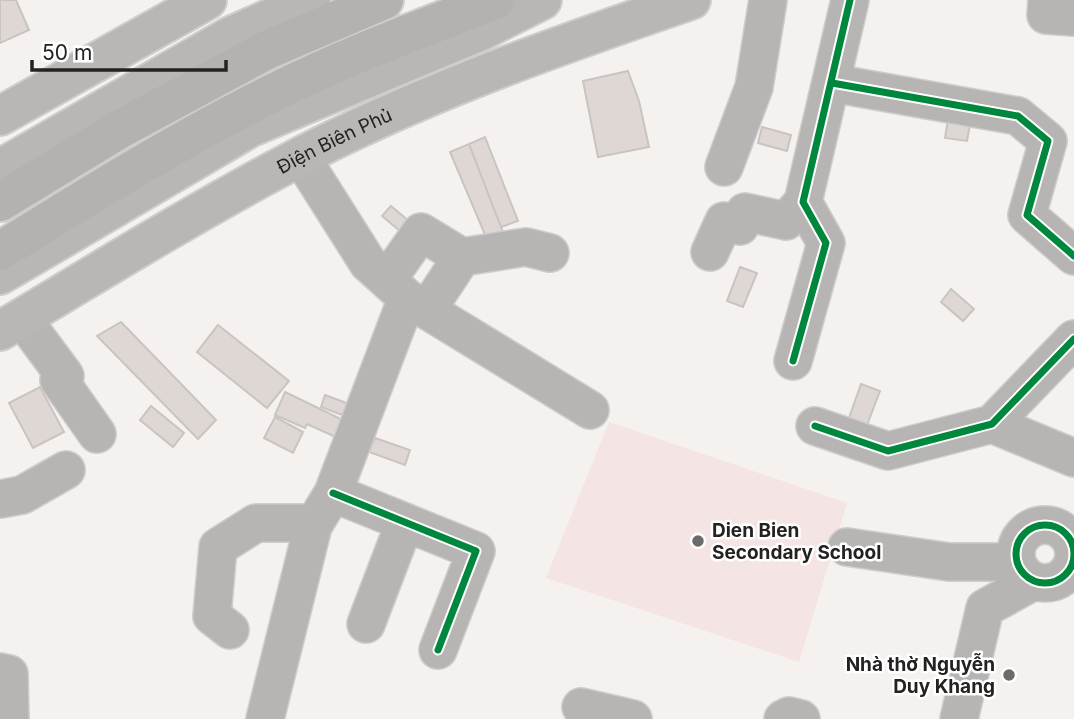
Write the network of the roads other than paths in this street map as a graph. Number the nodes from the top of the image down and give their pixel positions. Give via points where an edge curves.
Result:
1 (207, 0) edge
2 (312, 0) edge
3 (384, 0) edge
4 (495, 0) edge
5 (542, 0) edge
6 (691, 0) edge
7 (768, 0) edge
8 (850, 0) edge
9 (1047, 0) edge
10 (166, 10) edge
11 (1074, 17) edge
12 (832, 83) junction
13 (0, 116) edge
14 (1074, 138) edge
15 (301, 157) junction
16 (1044, 158) junction
17 (724, 167) dead end
18 (0, 169) edge
19 (0, 202) edge
20 (803, 202) junction
21 (0, 251) edge
22 (710, 252) dead end
23 (551, 253) dead end
24 (1074, 256) edge
25 (462, 257) junction
26 (0, 275) edge
27 (407, 296) junction
28 (11, 325) edge
29 (1074, 339) edge
30 (793, 361) dead end
31 (590, 410) dead end
32 (992, 424) junction
33 (815, 426) dead end
34 (97, 434) dead end
35 (1074, 458) edge
36 (66, 470) dead end
37 (333, 493) junction
38 (0, 499) edge
39 (405, 522) junction
40 (313, 526) junction
41 (1069, 529) edge
42 (847, 547) dead end
43 (1026, 571) junction
44 (366, 624) dead end
45 (230, 630) dead end
46 (438, 650) dead end
47 (0, 672) edge
48 (581, 708) dead end
49 (10, 719) edge
50 (265, 719) edge
51 (633, 719) edge
52 (783, 719) edge
53 (802, 719) edge
54 (959, 719) edge

1 - 10 main road
2 - 18 main road via 232,36
3 - 19 highway via 267,50 120,129
4 - 21 highway via 276,91 161,153
5 - 26 main road via 481,31 251,127
6 - 15 main road, Điện Biên Phủ via 492,70
7 - 17 street via 754,87
8 - 12 street
9 - 11 street via 1046,15
10 - 13 main road
12 - 16 street via 1018,116 1048,141
12 - 20 street
14 - 16 street
15 - 27 street via 368,263
15 - 28 main road, Điện Biên Phủ
16 - 24 street via 1027,215
20 - 22 street via 786,221 745,212 740,226 724,221
20 - 30 street via 826,243
23 - 25 street via 526,247
25 - 27 street
25 - 27 street via 421,232
27 - 31 street
27 - 37 street
28 - 34 street via 65,376 59,380
29 - 32 street
32 - 33 street via 888,451
32 - 35 street
36 - 38 street via 22,495
37 - 39 street
37 - 40 street
39 - 44 street
39 - 46 street via 476,551
40 - 45 street via 256,523 218,547 212,616
40 - 50 street
41 - 43 street via 1047,525 1029,529 1017,544
42 - 43 street
43 - 54 street via 985,608
47 - 49 street via 9,674
48 - 51 street
52 - 53 street

